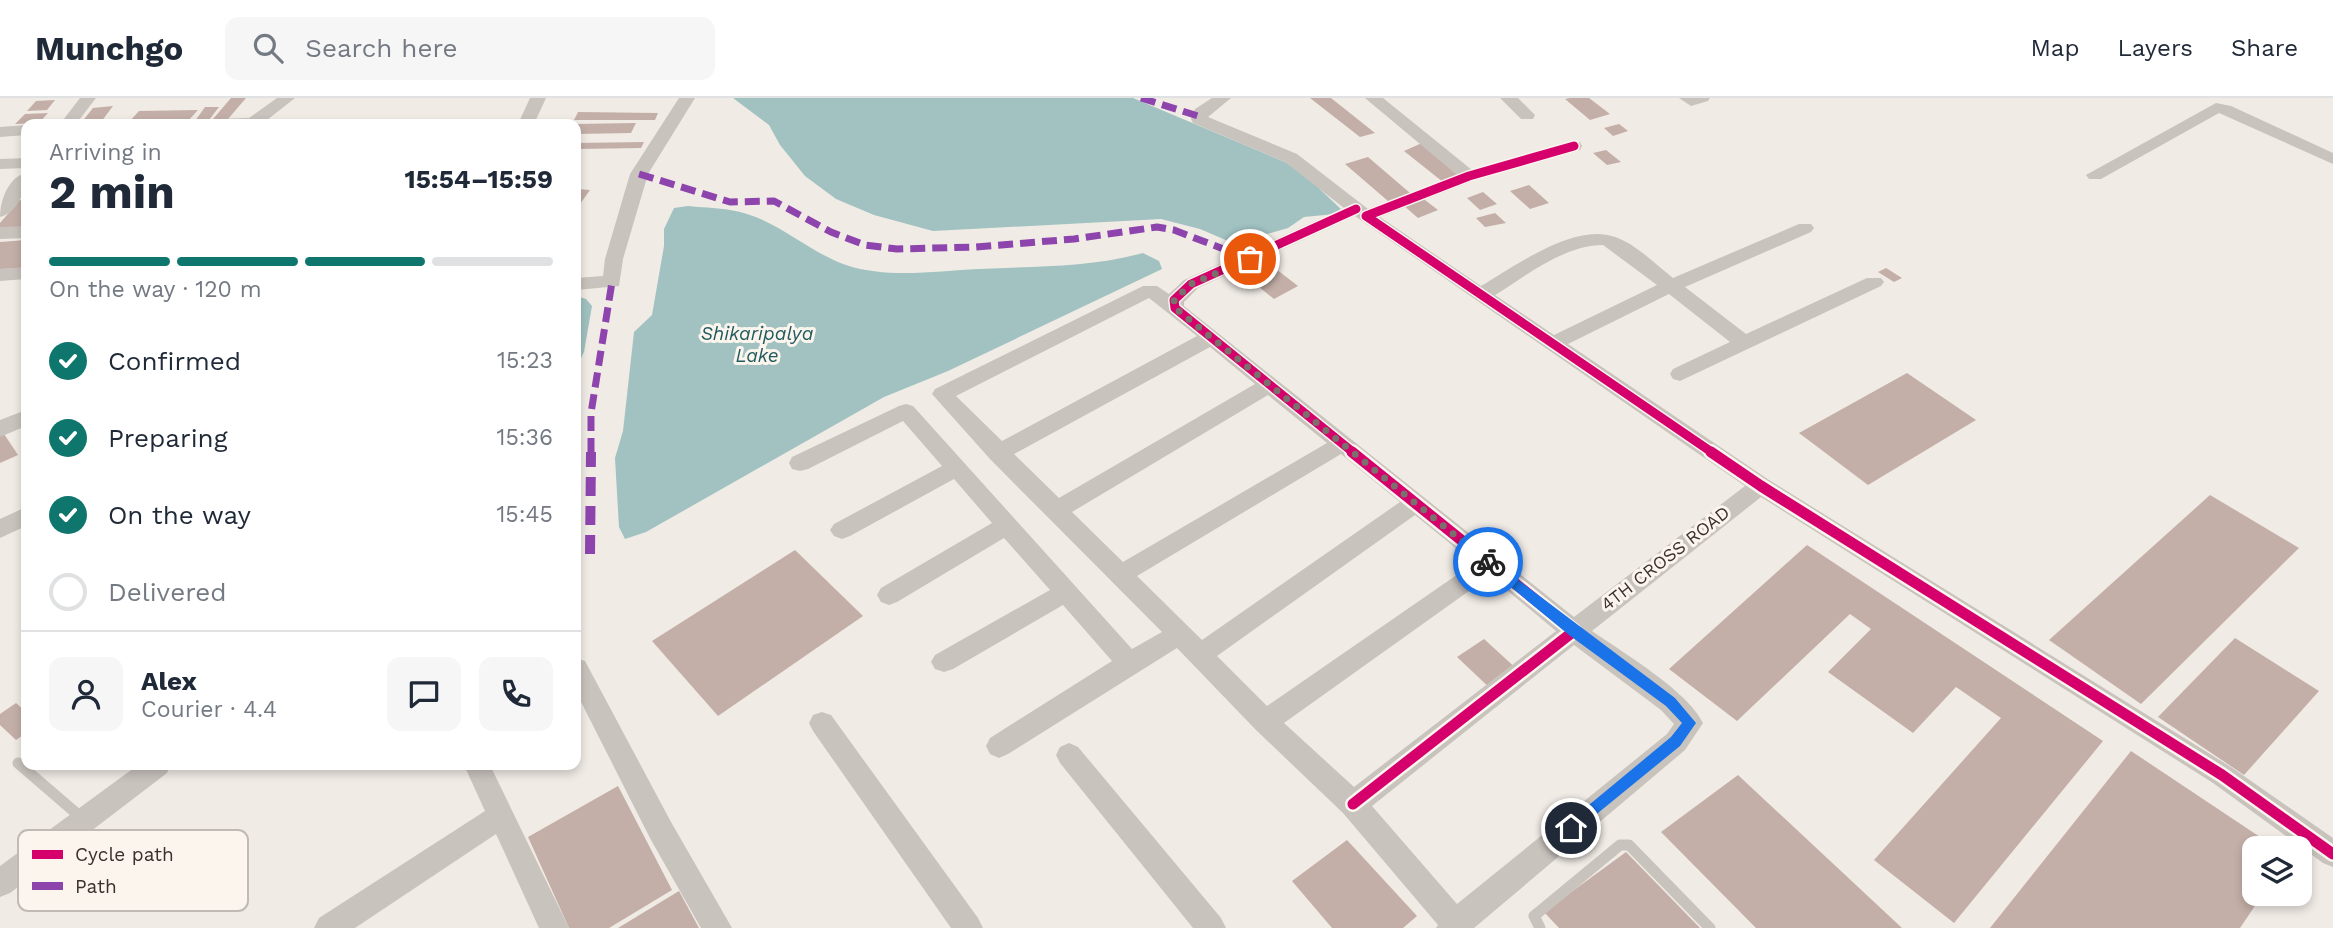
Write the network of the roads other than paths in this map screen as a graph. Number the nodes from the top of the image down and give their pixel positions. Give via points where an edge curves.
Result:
1 (88, 98) edge
2 (287, 98) edge
3 (538, 98) edge
4 (687, 98) edge
5 (1223, 98) edge
6 (1373, 98) edge
7 (1508, 98) edge
8 (1688, 98) edge
9 (1702, 98) edge
10 (1527, 114) dead end
11 (72, 119) edge
12 (259, 119) edge
13 (528, 119) edge
14 (21, 131) edge
15 (0, 132) edge
16 (1574, 146) dead end
17 (2333, 159) edge
18 (21, 163) edge
19 (0, 164) edge
20 (2095, 175) dead end
21 (1469, 176) junction
22 (21, 185) edge
23 (10, 199) edge
24 (1361, 213) junction
25 (1805, 228) dead end
26 (21, 232) edge
27 (0, 233) edge
28 (21, 273) edge
29 (0, 275) edge
30 (1874, 282) dead end
31 (581, 284) edge
32 (1670, 286) junction
33 (1479, 295) junction
34 (1175, 308) junction
35 (1210, 338) junction
36 (1743, 342) junction
37 (1552, 344) junction
38 (1679, 374) dead end
39 (1269, 385) junction
40 (942, 394) junction
41 (905, 411) junction
42 (21, 419) edge
43 (0, 429) edge
44 (1342, 444) junction
45 (998, 453) junction
46 (800, 463) dead end
47 (956, 468) junction
48 (1761, 486) junction
49 (1415, 503) junction
50 (1055, 511) junction
51 (21, 519) edge
52 (1007, 525) junction
53 (0, 530) edge
54 (842, 530) dead end
55 (1490, 564) junction
56 (1120, 575) junction
57 (1066, 592) junction
58 (889, 595) dead end
59 (1574, 631) junction
60 (1179, 634) junction
61 (1200, 655) junction
62 (944, 662) dead end
63 (1129, 663) junction
64 (581, 678) edge
65 (1265, 722) junction
66 (822, 723) dead end
67 (999, 746) dead end
68 (1069, 755) dead end
69 (18, 763) dead end
70 (21, 766) edge
71 (26, 770) edge
72 (151, 770) edge
73 (480, 770) edge
74 (1353, 804) junction
75 (502, 815) junction
76 (85, 821) junction
77 (73, 830) edge
78 (2333, 854) edge
79 (18, 870) edge
80 (0, 883) edge
81 (363, 919) edge
82 (1455, 927) edge
83 (329, 928) edge
84 (554, 928) edge
85 (717, 928) edge
86 (968, 928) edge
87 (1211, 928) edge
88 (1540, 928) edge
89 (1710, 928) edge

1 - 11 street
2 - 12 street
3 - 13 street
4 - 31 street via 639,174 614,259 612,282
5 - 24 street via 1199,119 1292,158
6 - 21 street
7 - 10 street
8 - 9 street
14 - 15 street
16 - 21 street
17 - 20 street via 2216,108
18 - 19 street
21 - 24 street
22 - 23 street
24 - 33 street
24 - 34 street via 1191,284 1174,300
25 - 32 street
26 - 27 street
28 - 29 street
30 - 36 street
32 - 33 street via 1624,249 1600,239 1570,244
32 - 36 street
32 - 37 street
33 - 37 street
34 - 35 street
34 - 40 street via 1150,290
35 - 39 street
35 - 45 street
36 - 38 street
37 - 48 street
39 - 44 street
39 - 50 street
40 - 41 street
40 - 45 street
41 - 46 street
41 - 47 street
42 - 43 street
44 - 49 street
44 - 56 street
45 - 50 street
47 - 52 street
47 - 54 street
48 - 59 street, 4TH CROSS ROAD
48 - 78 street via 2222,775
49 - 55 street
49 - 61 street
50 - 56 street
51 - 53 street
52 - 57 street
52 - 58 street
55 - 59 street
55 - 65 street
56 - 60 street
57 - 62 street
57 - 63 street
59 - 74 street, 4TH CROSS ROAD
59 - 82 street via 1670,702 1690,723 1676,741
60 - 61 street
60 - 63 street
61 - 65 street
63 - 67 street
64 - 85 street
65 - 74 street
66 - 86 street
68 - 87 street
69 - 70 lane
71 - 76 lane
72 - 76 street
73 - 75 street
74 - 82 street
75 - 81 street
75 - 84 street
76 - 77 street
79 - 80 street
81 - 83 street
88 - 89 lane via 1534,916 1620,845 1629,845

